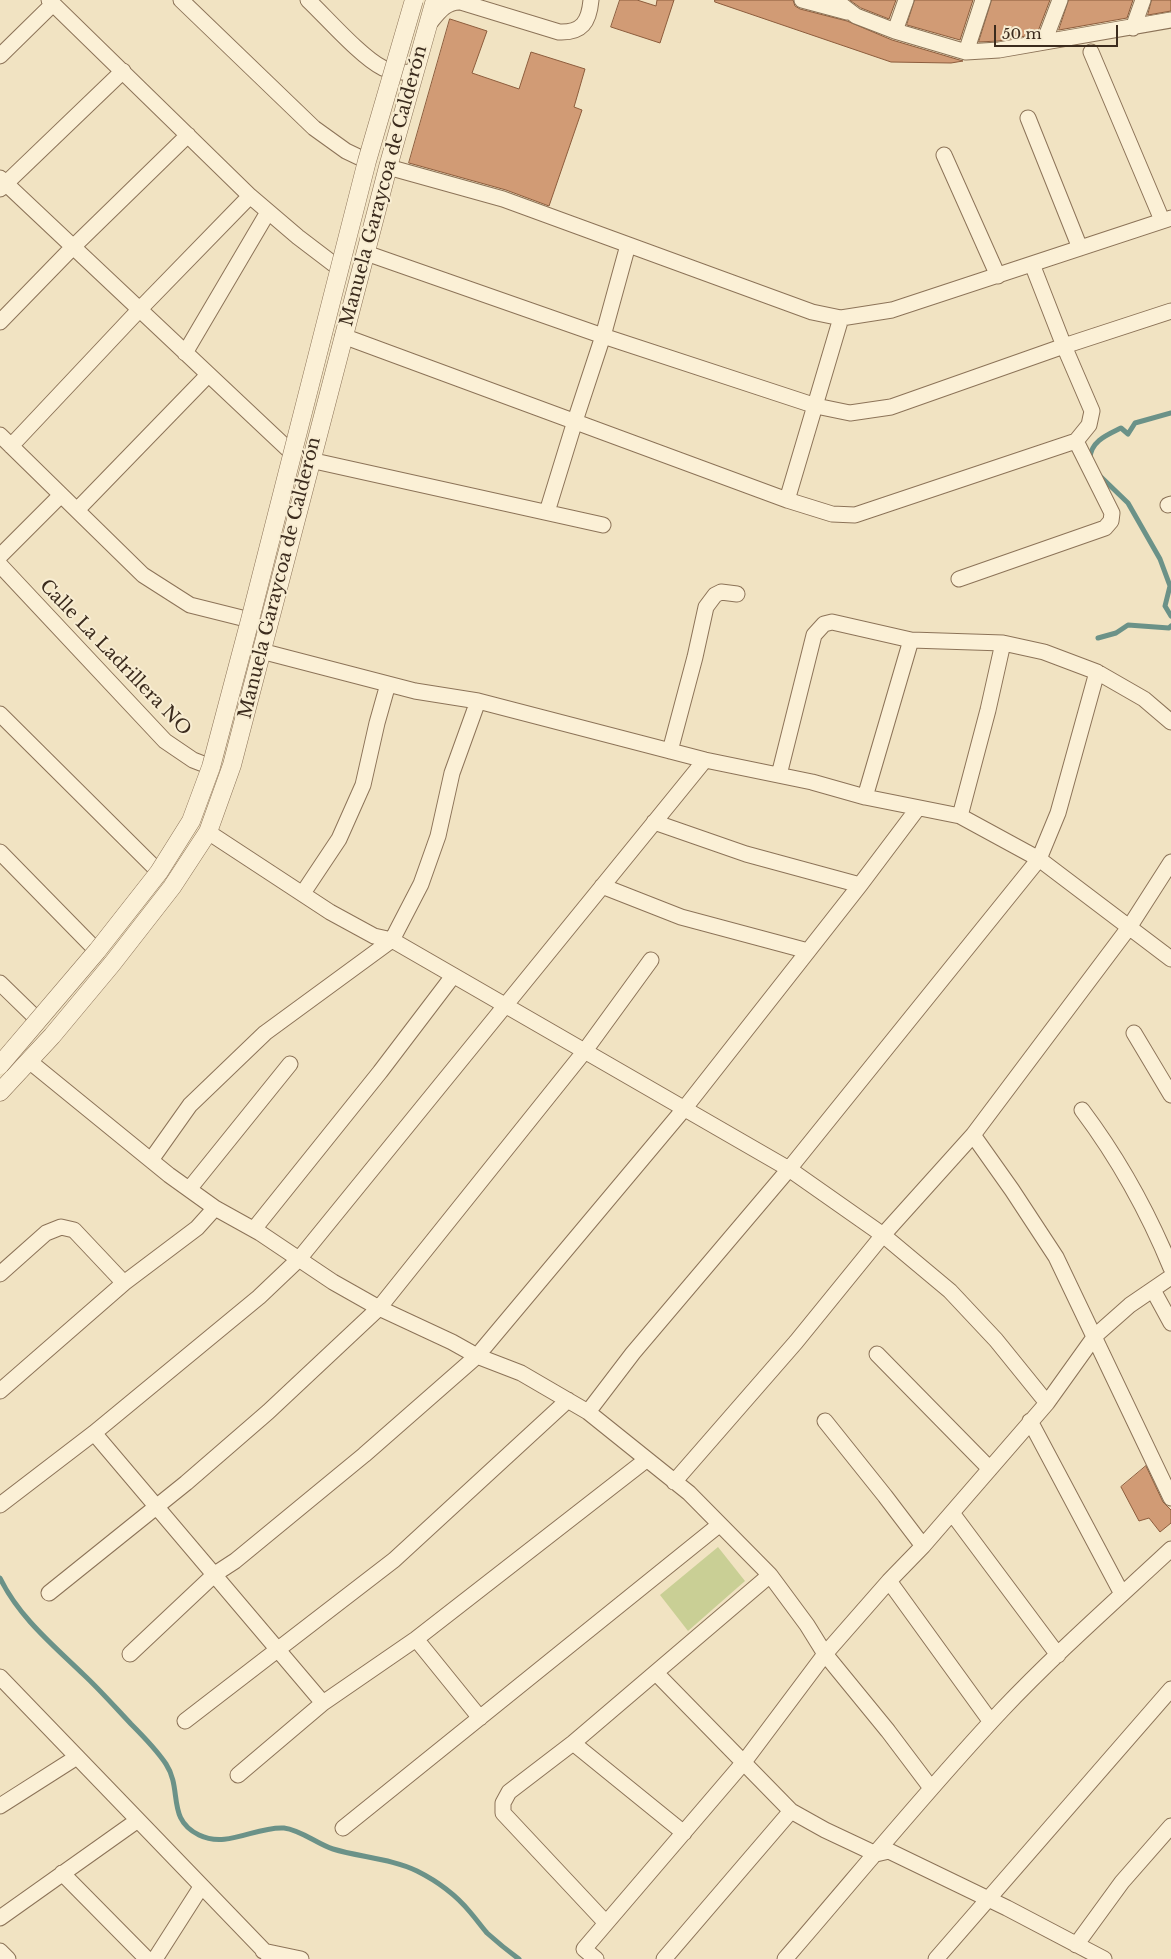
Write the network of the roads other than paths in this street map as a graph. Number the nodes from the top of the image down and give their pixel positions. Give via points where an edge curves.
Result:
1 (181, 0) edge
2 (308, 0) edge
3 (414, 0) edge
4 (435, 0) edge
5 (591, 0) edge
6 (802, 0) edge
7 (835, 0) edge
8 (906, 0) edge
9 (983, 0) edge
10 (1060, 0) edge
11 (1143, 0) edge
12 (51, 2) edge
13 (852, 14) junction
14 (1171, 20) edge
15 (428, 25) junction
16 (1133, 28) junction
17 (895, 31) junction
18 (1044, 42) junction
19 (966, 52) junction
20 (1091, 52) dead end
21 (0, 56) edge
22 (123, 71) junction
23 (393, 71) junction
24 (414, 73) junction
25 (1028, 118) dead end
26 (188, 135) junction
27 (944, 155) dead end
28 (367, 161) junction
29 (388, 167) junction
30 (2, 184) edge
31 (250, 196) junction
32 (268, 212) junction
33 (1166, 219) edge
34 (628, 245) junction
35 (72, 248) junction
36 (1080, 248) junction
37 (366, 252) junction
38 (1032, 264) junction
39 (340, 269) junction
40 (998, 276) junction
41 (138, 310) junction
42 (1171, 311) edge
43 (841, 318) junction
44 (0, 322) edge
45 (343, 336) junction
46 (604, 336) junction
47 (1064, 346) junction
48 (185, 353) junction
49 (208, 375) junction
50 (816, 406) junction
51 (575, 421) junction
52 (0, 435) edge
53 (1076, 441) junction
54 (11, 446) junction
55 (292, 453) junction
56 (310, 460) junction
57 (61, 495) junction
58 (787, 500) junction
59 (77, 510) junction
60 (547, 512) junction
61 (602, 526) dead end
62 (0, 556) edge
63 (0, 565) edge
64 (959, 578) dead end
65 (737, 594) dead end
66 (250, 620) junction
67 (911, 640) junction
68 (1003, 643) junction
69 (261, 651) junction
70 (1097, 672) junction
71 (388, 684) junction
72 (478, 701) junction
73 (0, 714) edge
74 (1171, 722) edge
75 (670, 751) junction
76 (705, 760) junction
77 (211, 767) junction
78 (779, 775) junction
79 (865, 797) junction
80 (918, 808) junction
81 (960, 816) junction
82 (654, 822) junction
83 (208, 832) junction
84 (0, 852) edge
85 (1039, 859) junction
86 (1171, 862) edge
87 (159, 872) junction
88 (602, 886) junction
89 (860, 886) junction
90 (302, 893) junction
91 (1130, 926) junction
92 (392, 940) junction
93 (97, 951) junction
94 (808, 951) junction
95 (1171, 959) edge
96 (651, 960) dead end
97 (453, 976) junction
98 (0, 983) edge
99 (504, 1006) junction
100 (38, 1020) junction
101 (1134, 1033) dead end
102 (584, 1052) junction
103 (29, 1061) junction
104 (290, 1064) dead end
105 (0, 1065) edge
106 (0, 1092) edge
107 (1171, 1095) edge
108 (684, 1109) junction
109 (1082, 1110) dead end
110 (973, 1135) junction
111 (148, 1158) junction
112 (789, 1169) junction
113 (190, 1188) junction
114 (215, 1208) junction
115 (254, 1230) junction
116 (883, 1236) junction
117 (298, 1259) junction
118 (1171, 1268) edge
119 (0, 1274) edge
120 (1171, 1277) edge
121 (124, 1283) junction
122 (1153, 1290) junction
123 (379, 1308) junction
124 (1171, 1323) edge
125 (1095, 1336) junction
126 (877, 1354) dead end
127 (477, 1356) junction
128 (0, 1391) edge
129 (568, 1400) junction
130 (1046, 1403) junction
131 (588, 1412) junction
132 (825, 1421) dead end
133 (1030, 1421) junction
134 (94, 1432) junction
135 (646, 1460) junction
136 (990, 1469) junction
137 (674, 1482) junction
138 (1171, 1498) edge
139 (0, 1505) edge
140 (157, 1507) junction
141 (952, 1513) junction
142 (719, 1525) junction
143 (923, 1546) junction
144 (1171, 1549) edge
145 (215, 1574) junction
146 (770, 1575) junction
147 (889, 1581) junction
148 (49, 1593) dead end
149 (1122, 1594) junction
150 (416, 1639) junction
151 (279, 1649) junction
152 (130, 1654) dead end
153 (825, 1654) junction
154 (1058, 1655) junction
155 (656, 1673) junction
156 (3, 1686) edge
157 (1171, 1689) edge
158 (323, 1703) junction
159 (480, 1718) junction
160 (186, 1721) dead end
161 (991, 1722) junction
162 (573, 1743) junction
163 (76, 1757) junction
164 (744, 1762) junction
165 (238, 1775) dead end
166 (931, 1788) junction
167 (0, 1806) edge
168 (791, 1811) junction
169 (138, 1820) junction
170 (1171, 1826) edge
171 (344, 1828) dead end
172 (684, 1833) junction
173 (876, 1854) junction
174 (62, 1874) junction
175 (201, 1887) junction
176 (988, 1899) junction
177 (0, 1918) edge
178 (606, 1923) junction
179 (1076, 1945) junction
180 (0, 1951) edge
181 (580, 1954) edge
182 (264, 1956) edge
183 (8, 1959) edge
184 (147, 1959) edge
185 (155, 1959) edge
186 (301, 1959) edge
187 (596, 1959) edge
188 (664, 1959) edge
189 (785, 1959) edge
190 (936, 1959) edge
191 (1104, 1959) edge

1 - 28 street via 314,128 346,151
2 - 23 street via 364,54 382,68
3 - 23 street, Manuela Garaycoa de Calderón, bridge
4 - 15 street, Manuela Garaycoa de Calderón
5 - 15 street via 583,26 570,32 559,32 461,2 446,6
6 - 13 street
7 - 13 street
8 - 17 street
9 - 19 street
10 - 18 street
11 - 16 street
12 - 21 street
12 - 22 street
13 - 17 street
14 - 16 street
15 - 24 street, Manuela Garaycoa de Calderón
16 - 18 street
17 - 19 street
18 - 19 street
20 - 33 street
22 - 26 street
22 - 30 street
23 - 24 street
23 - 28 street, Manuela Garaycoa de Calderón, bridge
24 - 29 street, Manuela Garaycoa de Calderón
25 - 36 street
26 - 31 street
26 - 35 street
27 - 40 street
28 - 39 street, Manuela Garaycoa de Calderón, bridge
29 - 34 street via 503,199
29 - 37 street, Manuela Garaycoa de Calderón
30 - 35 street
31 - 32 street
31 - 41 street
32 - 39 street
32 - 48 street
33 - 36 street
34 - 43 street via 812,312
34 - 46 street
35 - 41 street
35 - 44 street
36 - 38 street
37 - 45 street, Manuela Garaycoa de Calderón
37 - 46 street
38 - 40 street
38 - 47 street
39 - 55 street, Manuela Garaycoa de Calderón, bridge
40 - 43 street via 892,310
41 - 48 street
41 - 54 street
42 - 47 street
43 - 50 street
45 - 51 street
45 - 56 street, Manuela Garaycoa de Calderón
46 - 50 street
46 - 51 street
47 - 50 street via 891,407 850,414
47 - 53 street via 1092,411 1089,425
48 - 49 street
49 - 55 street
49 - 59 street
50 - 58 street
51 - 58 street
51 - 60 street
52 - 54 street
53 - 58 street via 856,515 832,514
53 - 64 street via 1112,513 1111,521 1105,528
54 - 57 street
55 - 66 street, Manuela Garaycoa de Calderón, bridge
56 - 60 street
56 - 69 street, Manuela Garaycoa de Calderón
57 - 59 street
57 - 62 street
59 - 66 street via 143,575 190,605
60 - 61 street
63 - 77 street, Calle La Ladrillera NO via 165,741 193,760
65 - 75 street via 721,592 706,607
66 - 77 street, Manuela Garaycoa de Calderón, bridge
67 - 68 street
67 - 78 street via 832,622 818,629
67 - 79 street
68 - 70 street via 1044,652
68 - 81 street
69 - 71 street
69 - 83 street, Manuela Garaycoa de Calderón via 232,765
70 - 74 street via 1144,699
70 - 85 street via 1058,813
71 - 72 street
71 - 90 street via 363,785 339,839
72 - 75 street
72 - 92 street via 452,773 438,836 421,884
73 - 87 street
75 - 76 street
76 - 78 street
76 - 82 street
77 - 87 street, Manuela Garaycoa de Calderón, bridge via 192,821
78 - 79 street
79 - 80 street
80 - 81 street
80 - 89 street
81 - 85 street
82 - 88 street
82 - 89 street via 746,854
83 - 90 street
83 - 103 street, Manuela Garaycoa de Calderón via 112,964
84 - 93 street
85 - 91 street
85 - 112 street
86 - 91 street
87 - 93 street, Manuela Garaycoa de Calderón, bridge
88 - 94 street via 681,917
88 - 99 street
89 - 94 street
90 - 92 street via 374,936
91 - 95 street
91 - 110 street
92 - 97 street
92 - 111 street via 265,1033 190,1105
93 - 100 street, Manuela Garaycoa de Calderón, bridge
94 - 108 street
96 - 102 street
97 - 99 street
97 - 115 street
98 - 100 street
99 - 102 street
99 - 117 street
100 - 105 street, Manuela Garaycoa de Calderón, bridge
101 - 107 street
102 - 108 street
102 - 123 street
103 - 106 street, Manuela Garaycoa de Calderón
103 - 111 street
104 - 113 street
108 - 112 street
108 - 127 street
109 - 118 street via 1106,1141 1155,1229
110 - 116 street
110 - 125 street via 1056,1257
111 - 113 street
112 - 116 street
112 - 131 street via 633,1353
113 - 114 street
114 - 115 street
114 - 121 street via 197,1228
115 - 117 street
116 - 130 street via 950,1291 996,1340
116 - 137 street
117 - 123 street
117 - 134 street via 259,1297
119 - 121 street via 46,1233 61,1227 74,1230
120 - 122 street
121 - 128 street
122 - 124 street
122 - 125 street via 1130,1305
123 - 127 street
123 - 140 street via 268,1412
125 - 130 street
125 - 138 street
126 - 136 street
127 - 129 street via 521,1373
127 - 145 street via 364,1455
129 - 131 street
129 - 151 street via 394,1560
130 - 133 street
131 - 135 street
132 - 143 street
133 - 136 street
133 - 149 street
134 - 139 street
134 - 140 street
135 - 137 street
135 - 150 street
136 - 141 street
137 - 142 street
140 - 145 street
140 - 148 street
141 - 143 street
141 - 154 street
142 - 146 street
142 - 159 street
143 - 147 street
144 - 149 street
145 - 151 street
145 - 152 street
146 - 153 street
146 - 155 street
147 - 153 street
147 - 161 street
149 - 154 street
150 - 158 street
150 - 159 street
151 - 158 street
151 - 160 street
153 - 164 street
153 - 166 street
154 - 161 street
155 - 162 street
155 - 164 street
156 - 163 street
157 - 176 street
158 - 165 street
159 - 171 street
161 - 166 street
162 - 172 street
162 - 178 street via 509,1792 503,1803 503,1813
163 - 167 street
163 - 169 street
164 - 168 street
164 - 172 street
166 - 173 street
168 - 173 street
168 - 188 street
169 - 174 street
169 - 175 street
170 - 179 street via 1122,1882
172 - 178 street
173 - 176 street via 889,1852
173 - 189 street
174 - 177 street
174 - 184 street
175 - 182 street
175 - 185 street
176 - 179 street
176 - 190 street
178 - 181 street
179 - 191 street
180 - 183 street
181 - 187 street
182 - 186 street

